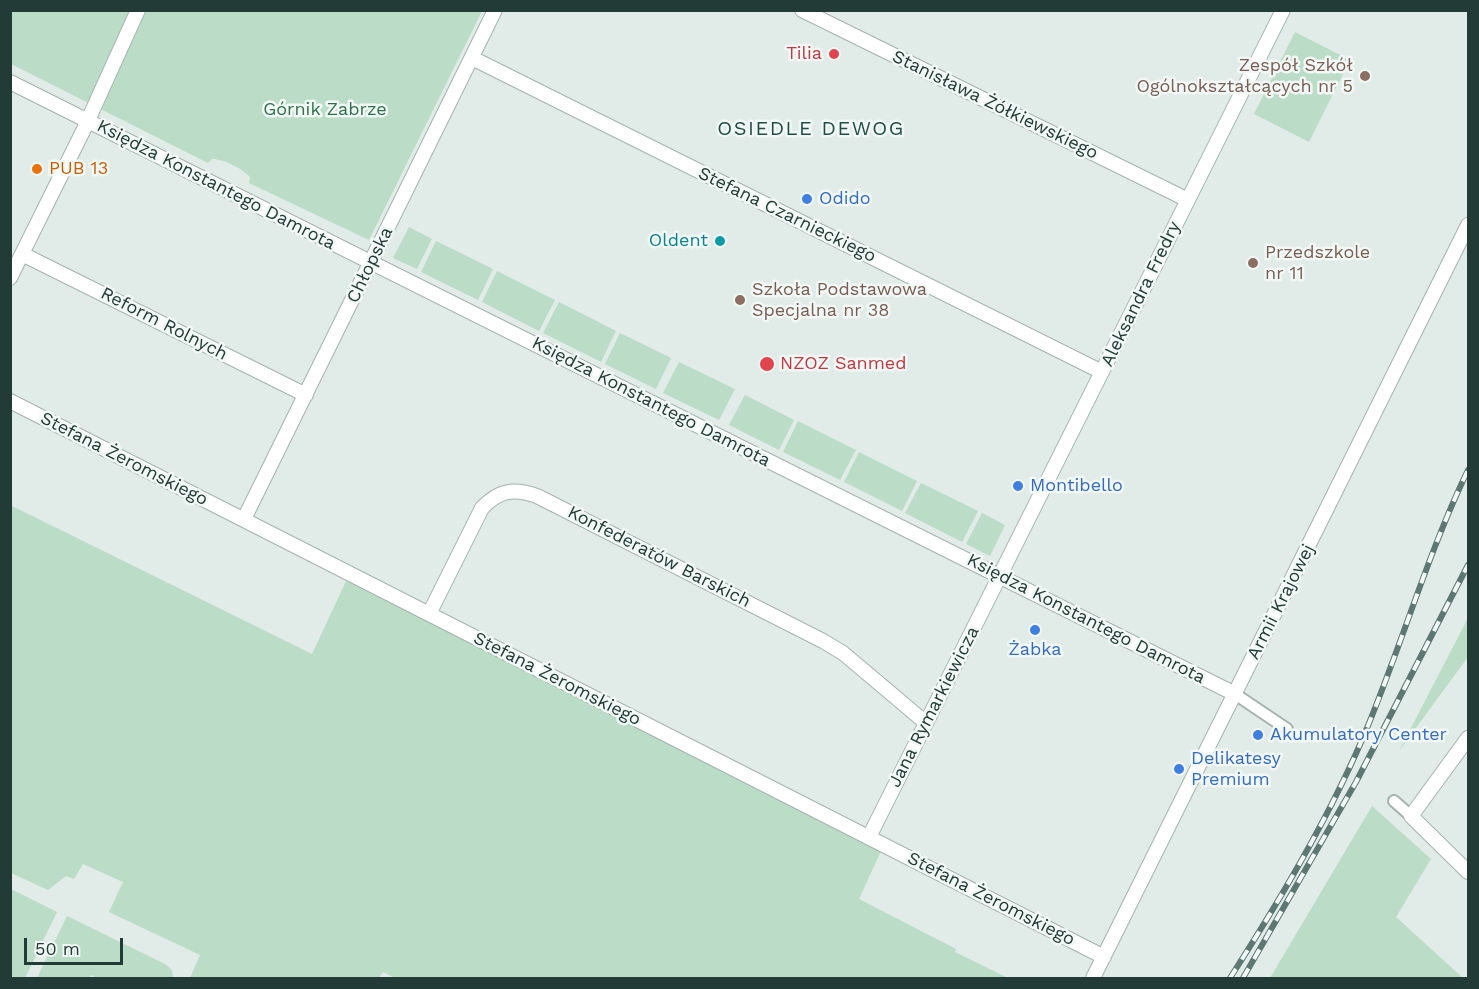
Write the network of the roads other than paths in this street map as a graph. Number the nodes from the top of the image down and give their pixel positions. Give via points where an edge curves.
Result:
1 (138, 10) edge
2 (495, 10) edge
3 (802, 10) edge
4 (1283, 10) edge
5 (472, 58) junction
6 (10, 82) edge
7 (88, 120) junction
8 (1188, 200) junction
9 (1468, 225) edge
10 (22, 254) junction
11 (371, 263) junction
12 (12, 272) edge
13 (1102, 372) junction
14 (306, 395) junction
15 (10, 401) edge
16 (244, 519) junction
17 (999, 577) junction
18 (429, 614) junction
19 (1235, 694) junction
20 (926, 723) junction
21 (1287, 729) dead end
22 (1468, 738) edge
23 (1394, 801) dead end
24 (1411, 816) junction
25 (869, 837) junction
26 (1468, 872) edge
27 (1104, 957) junction
28 (1093, 978) edge

1 - 7 street
2 - 5 street, Chłopska
3 - 8 street, Stanisława Żółkiewskiego
4 - 8 street, Aleksandra Fredry
5 - 11 street, Chłopska
5 - 13 street, Stefana Czarnieckiego
6 - 7 street, Księdza Konstantego Damrota
7 - 10 street
7 - 11 street, Księdza Konstantego Damrota
8 - 13 street, Aleksandra Fredry
9 - 19 street, Armii Krajowej
10 - 12 street
10 - 14 street, Reform Rolnych
11 - 14 street, Chłopska
11 - 17 street, Księdza Konstantego Damrota
13 - 17 street, Aleksandra Fredry
14 - 16 street, Chłopska
15 - 16 street, Stefana Żeromskiego
16 - 18 street, Stefana Żeromskiego
17 - 19 street, Księdza Konstantego Damrota
17 - 20 street, Jana Rymarkiewicza
18 - 20 street, Konfederatów Barskich via 482,508 492,498 520,490 823,641 843,653
18 - 25 street, Stefana Żeromskiego
19 - 21 street, Księdza Konstantego Damrota
19 - 27 street, Armii Krajowej
20 - 25 street, Jana Rymarkiewicza
22 - 24 street
23 - 24 street
24 - 26 street
25 - 27 street, Stefana Żeromskiego
27 - 28 street, Armii Krajowej

